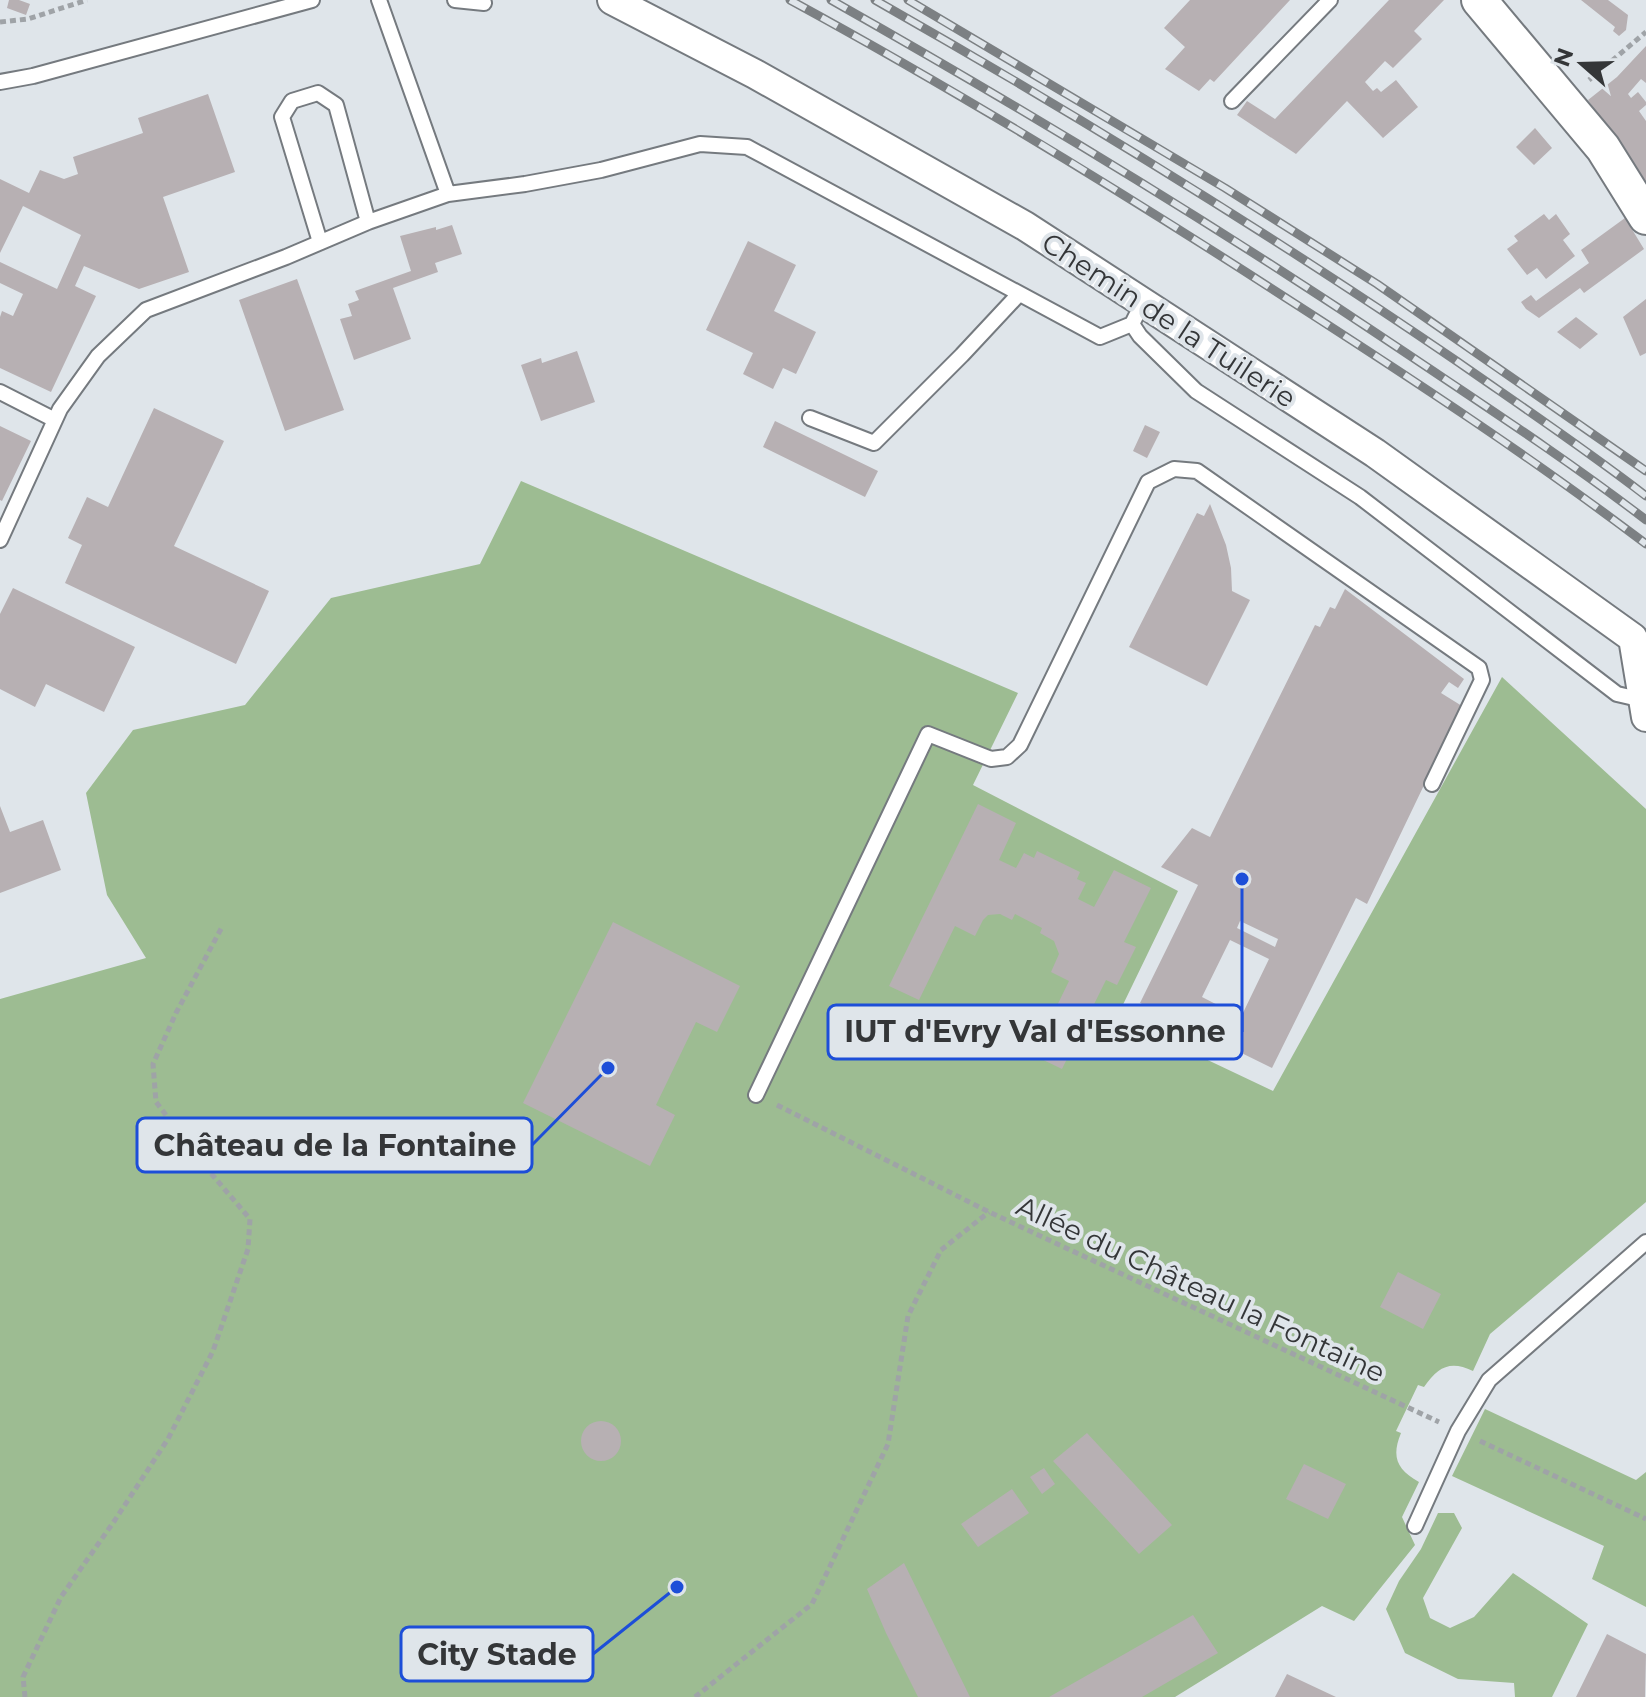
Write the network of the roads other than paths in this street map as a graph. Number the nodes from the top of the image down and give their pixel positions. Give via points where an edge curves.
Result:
1 (312, 0) edge
2 (379, 0) edge
3 (455, 0) edge
4 (612, 0) edge
5 (1330, 0) edge
6 (1479, 0) edge
7 (484, 3) dead end
8 (0, 82) edge
9 (1232, 101) dead end
10 (448, 194) junction
11 (1646, 217) edge
12 (368, 222) junction
13 (320, 242) junction
14 (1019, 294) junction
15 (1138, 314) junction
16 (0, 392) edge
17 (810, 418) dead end
18 (55, 420) junction
19 (0, 540) edge
20 (1645, 709) edge
21 (1432, 784) dead end
22 (756, 1095) road end
23 (1646, 1242) edge
24 (1415, 1526) dead end

1 - 8 lane
2 - 10 lane
3 - 7 lane
4 - 15 street, Chemin de la Tuilerie via 1025,226
5 - 9 lane
6 - 11 street via 1603,148
10 - 12 lane
10 - 14 lane via 601,170 700,144 747,147
12 - 13 lane
12 - 13 lane via 336,105 318,93 292,101 282,117
13 - 18 lane via 146,310 98,356
14 - 15 lane via 1100,337
14 - 17 lane via 874,443
15 - 20 lane via 1140,336 1196,391 1360,497 1617,694
15 - 20 street, Chemin de la Tuilerie via 1375,453 1633,638
16 - 18 lane
18 - 19 lane
21 - 22 lane via 1482,680 1479,668 1197,471 1174,469 1148,482 1020,745 1007,757 991,759 928,734
23 - 24 lane via 1489,1380 1458,1431

